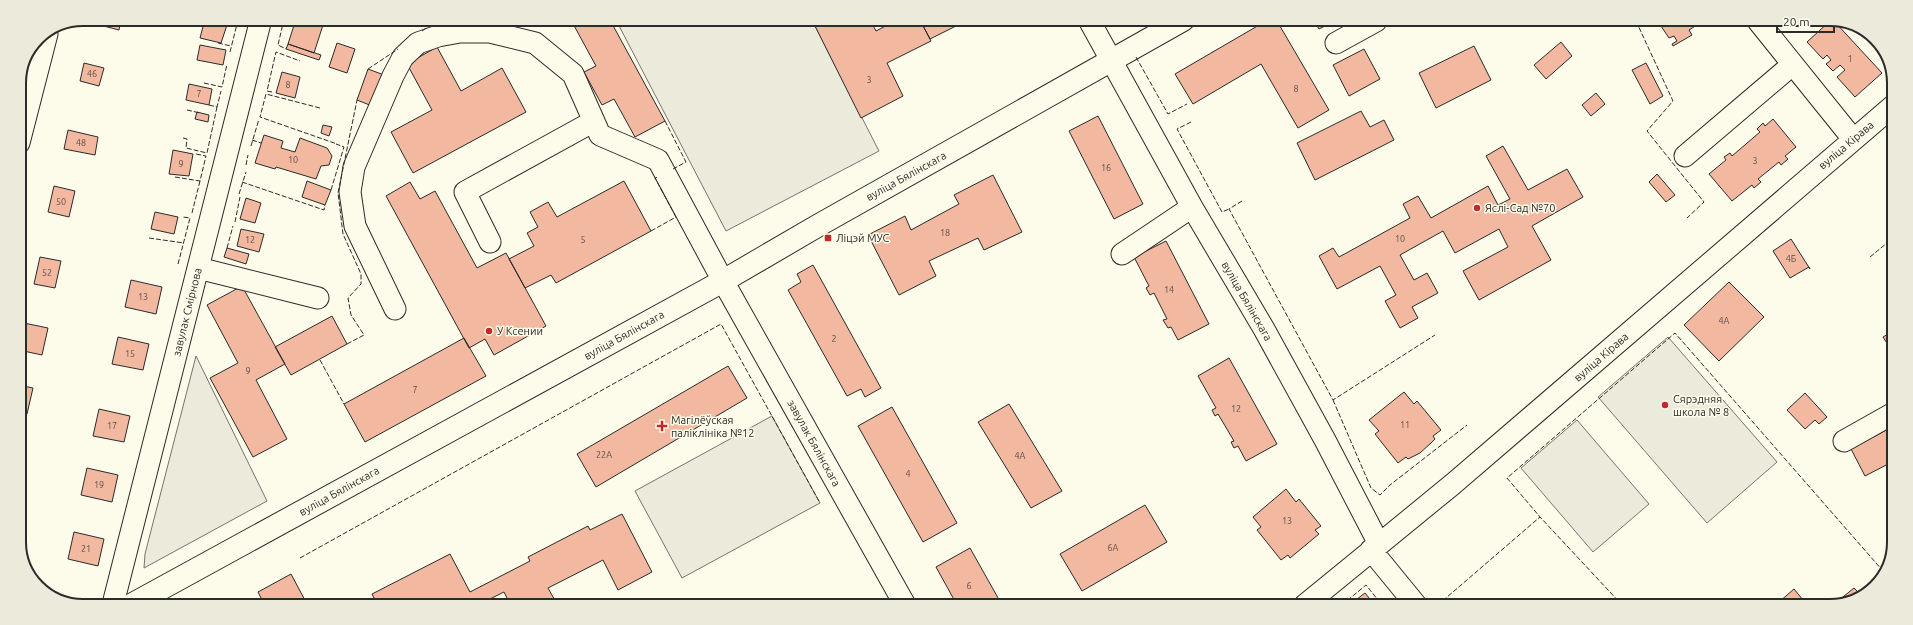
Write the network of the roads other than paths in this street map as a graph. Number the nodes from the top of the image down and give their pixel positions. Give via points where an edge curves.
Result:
1 (259, 26) edge
2 (1092, 26) edge
3 (1172, 26) edge
4 (1367, 26) edge
5 (1762, 26) edge
6 (45, 41) edge
7 (1336, 43) dead end
8 (1111, 61) junction
9 (1792, 65) junction
10 (1887, 112) edge
11 (26, 116) edge
12 (594, 122) junction
13 (1853, 139) junction
14 (1685, 156) dead end
15 (1192, 207) junction
16 (490, 242) dead end
17 (1122, 254) dead end
18 (198, 268) junction
19 (723, 281) junction
20 (318, 298) dead end
21 (395, 309) dead end
22 (1887, 417) edge
23 (1844, 441) dead end
24 (1375, 547) junction
25 (114, 599) edge
26 (142, 599) edge
27 (902, 599) edge
28 (1312, 599) edge
29 (1411, 599) edge

1 - 18 street, завулак Смірнова
2 - 8 street, вуліца Бялінскага
3 - 8 main road, вуліца Бялінскага
4 - 7 street
5 - 9 street
6 - 11 street
8 - 15 street, вуліца Бялінскага
8 - 19 main road, вуліца Бялінскага
9 - 13 street
9 - 14 street
10 - 13 street, вуліца Кірава
12 - 16 street via 465,192
12 - 19 street, завулак Бялінскага via 600,135 658,160
12 - 21 street, завулак Бялінскага via 573,74 535,43 490,32 460,32 418,43 403,57 354,167 350,192 355,226
13 - 24 street, вуліца Кірава via 1453,484
15 - 17 street
15 - 24 street, вуліца Бялінскага via 1264,328 1325,440
18 - 20 street
18 - 25 street, завулак Смірнова
19 - 26 main road, вуліца Бялінскага
19 - 27 street, завулак Бялінскага
22 - 23 street
24 - 28 street, вуліца Кірава
24 - 29 street, вуліца Бялінскага

